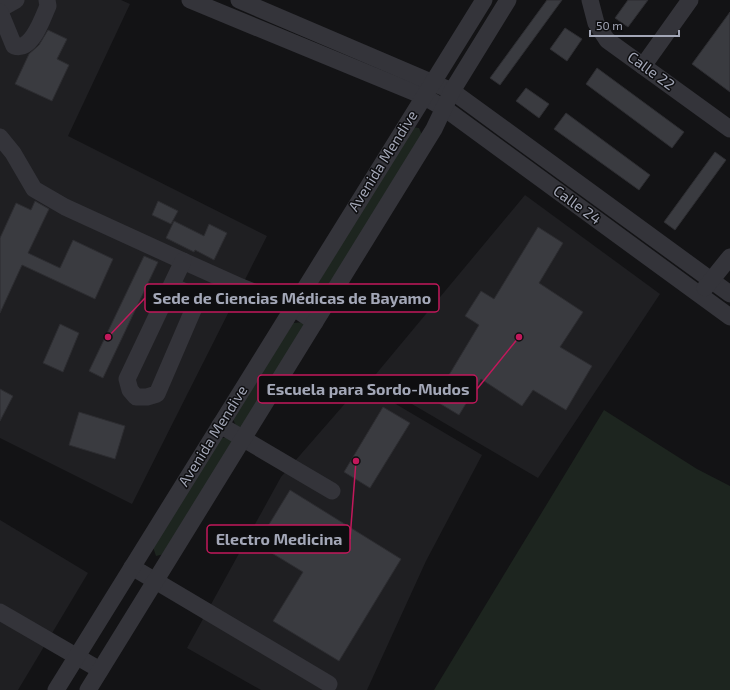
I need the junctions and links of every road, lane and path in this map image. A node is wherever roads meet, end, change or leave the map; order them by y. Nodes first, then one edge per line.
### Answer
1 (16, 0) edge
2 (47, 0) edge
3 (190, 0) edge
4 (238, 0) edge
5 (484, 0) edge
6 (508, 0) edge
7 (590, 0) edge
8 (690, 0) edge
9 (0, 9) edge
10 (0, 12) edge
11 (643, 66) junction
12 (432, 81) junction
13 (452, 91) junction
14 (423, 96) junction
15 (444, 108) junction
16 (730, 129) edge
17 (0, 137) edge
18 (730, 257) edge
19 (183, 261) junction
20 (712, 280) junction
21 (172, 286) junction
22 (730, 294) edge
23 (699, 295) junction
24 (292, 307) junction
25 (730, 317) edge
26 (315, 322) junction
27 (220, 425) junction
28 (243, 439) junction
29 (332, 491) dead end
30 (132, 567) junction
31 (155, 581) junction
32 (0, 612) edge
33 (77, 656) junction
34 (100, 670) junction
35 (329, 684) dead end
36 (56, 690) edge
37 (88, 690) edge

1 - 9 street
2 - 10 street
3 - 14 street, Calle 24
4 - 12 street, Calle 24
5 - 12 street, Avenida Mendive
6 - 13 street, Avenida Mendive
7 - 11 street, Calle 22
8 - 11 street
11 - 16 street, Calle 22
12 - 13 street, Calle 24
12 - 14 street, Avenida Mendive
13 - 15 street, Avenida Mendive
13 - 20 street, Calle 24
14 - 15 street, Calle 24
14 - 24 street, Avenida Mendive
15 - 23 street, Calle 24
15 - 26 street, Avenida Mendive
17 - 19 street
18 - 20 street
19 - 21 street
19 - 24 street
20 - 22 street, Calle 24
20 - 23 street
21 - 21 street
23 - 25 street, Calle 24
24 - 26 street
24 - 27 street, Avenida Mendive
26 - 28 street, Avenida Mendive
27 - 28 street
27 - 30 street, Avenida Mendive
28 - 29 street
28 - 31 street, Avenida Mendive
30 - 31 street
30 - 33 street, Avenida Mendive
31 - 34 street, Avenida Mendive
31 - 35 street
32 - 33 street
33 - 34 street
33 - 36 street, Avenida Mendive
34 - 37 street, Avenida Mendive

